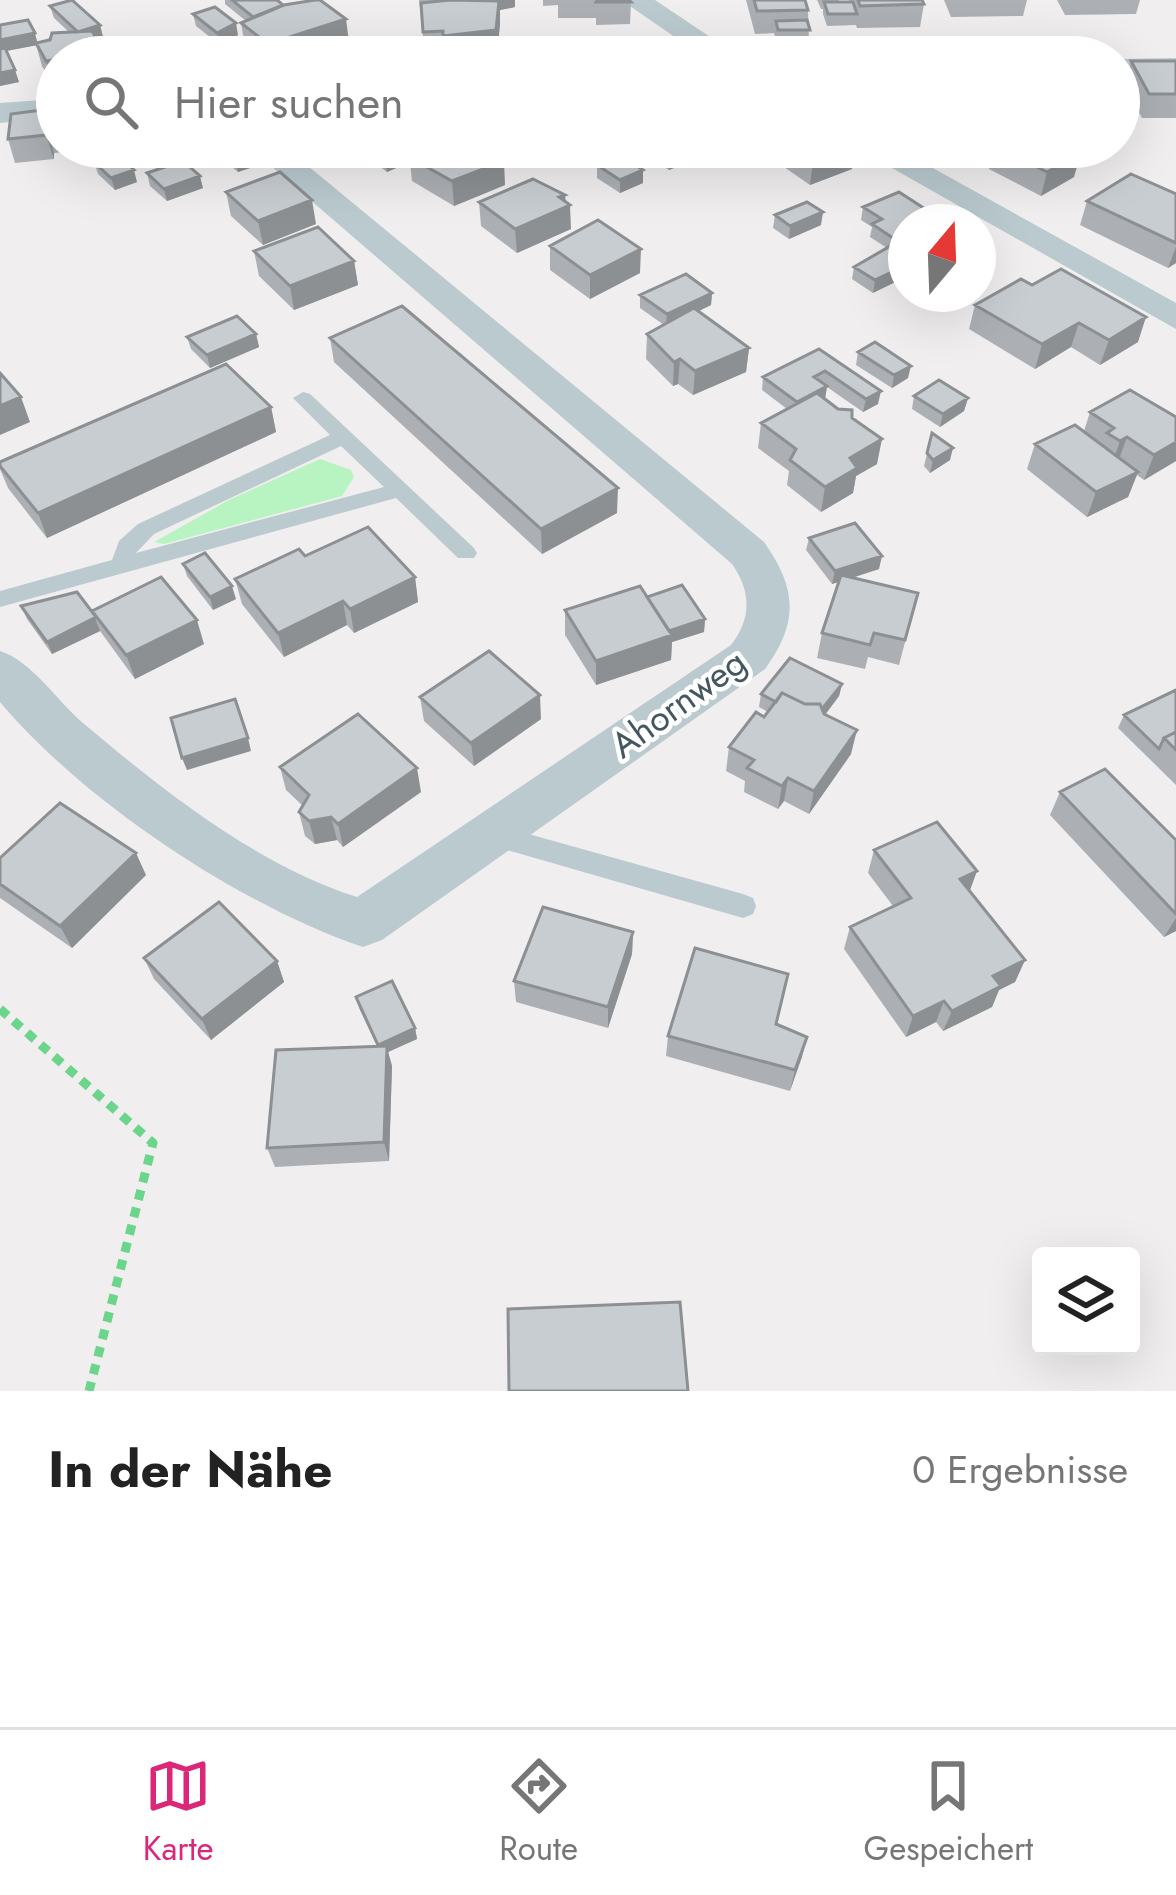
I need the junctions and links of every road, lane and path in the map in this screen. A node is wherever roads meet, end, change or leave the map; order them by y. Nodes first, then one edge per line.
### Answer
1 (635, 0) edge
2 (692, 36) edge
3 (1176, 67) edge
4 (1140, 68) edge
5 (36, 110) edge
6 (0, 113) edge
7 (290, 168) edge
8 (908, 168) edge
9 (1176, 318) edge
10 (303, 398) dead end
11 (342, 437) junction
12 (400, 490) junction
13 (466, 553) dead end
14 (122, 565) junction
15 (0, 598) edge
16 (0, 669) edge
17 (493, 835) junction
18 (743, 906) dead end
19 (0, 1009) edge
20 (88, 1391) edge

1 - 2 street
3 - 4 street
5 - 6 street
7 - 17 street, Ahornweg
8 - 9 street
10 - 11 lane
11 - 12 lane
11 - 14 lane
12 - 13 lane
12 - 14 lane
14 - 15 lane
16 - 17 street, Ahornweg
17 - 18 lane
19 - 20 path

